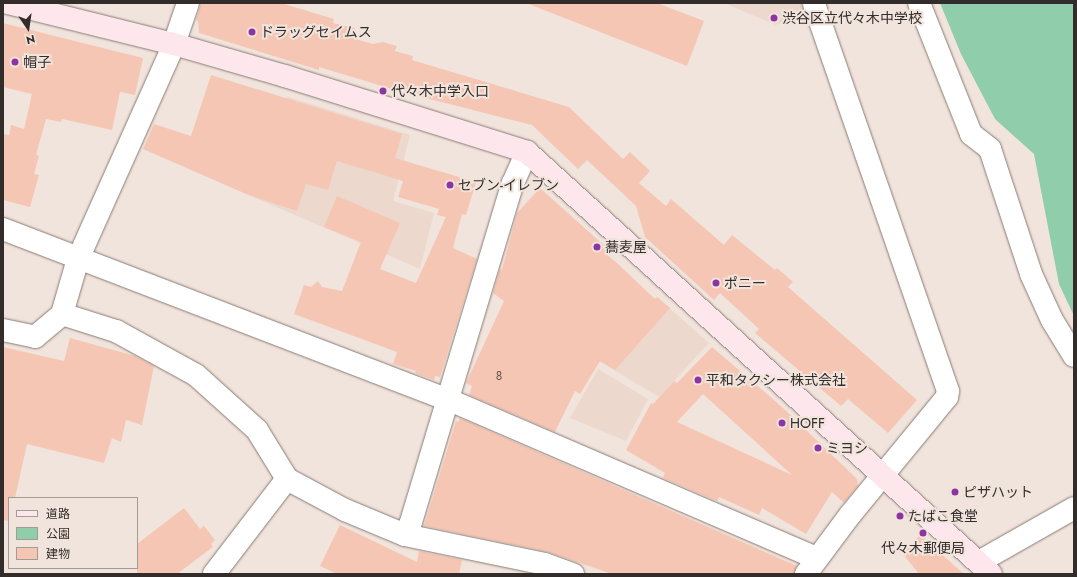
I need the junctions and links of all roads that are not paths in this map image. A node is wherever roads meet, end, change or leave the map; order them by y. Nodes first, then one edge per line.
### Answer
1 (10, 3) edge
2 (188, 3) edge
3 (814, 3) edge
4 (919, 3) edge
5 (174, 44) junction
6 (526, 152) junction
7 (3, 230) edge
8 (78, 259) junction
9 (62, 314) junction
10 (3, 330) edge
11 (1074, 356) edge
12 (447, 399) junction
13 (883, 474) junction
14 (287, 479) junction
15 (1074, 508) edge
16 (405, 534) junction
17 (811, 566) edge
18 (985, 568) edge
19 (214, 574) edge
20 (573, 574) edge

1 - 5 street
2 - 5 street
3 - 13 street
4 - 11 street
5 - 6 street
5 - 8 street
6 - 12 street
6 - 13 street
7 - 8 street
8 - 9 street
8 - 12 street
9 - 10 street
9 - 14 street
12 - 16 street
12 - 17 street
13 - 17 street
13 - 18 street
14 - 16 street
14 - 19 street
15 - 18 street
16 - 20 street

